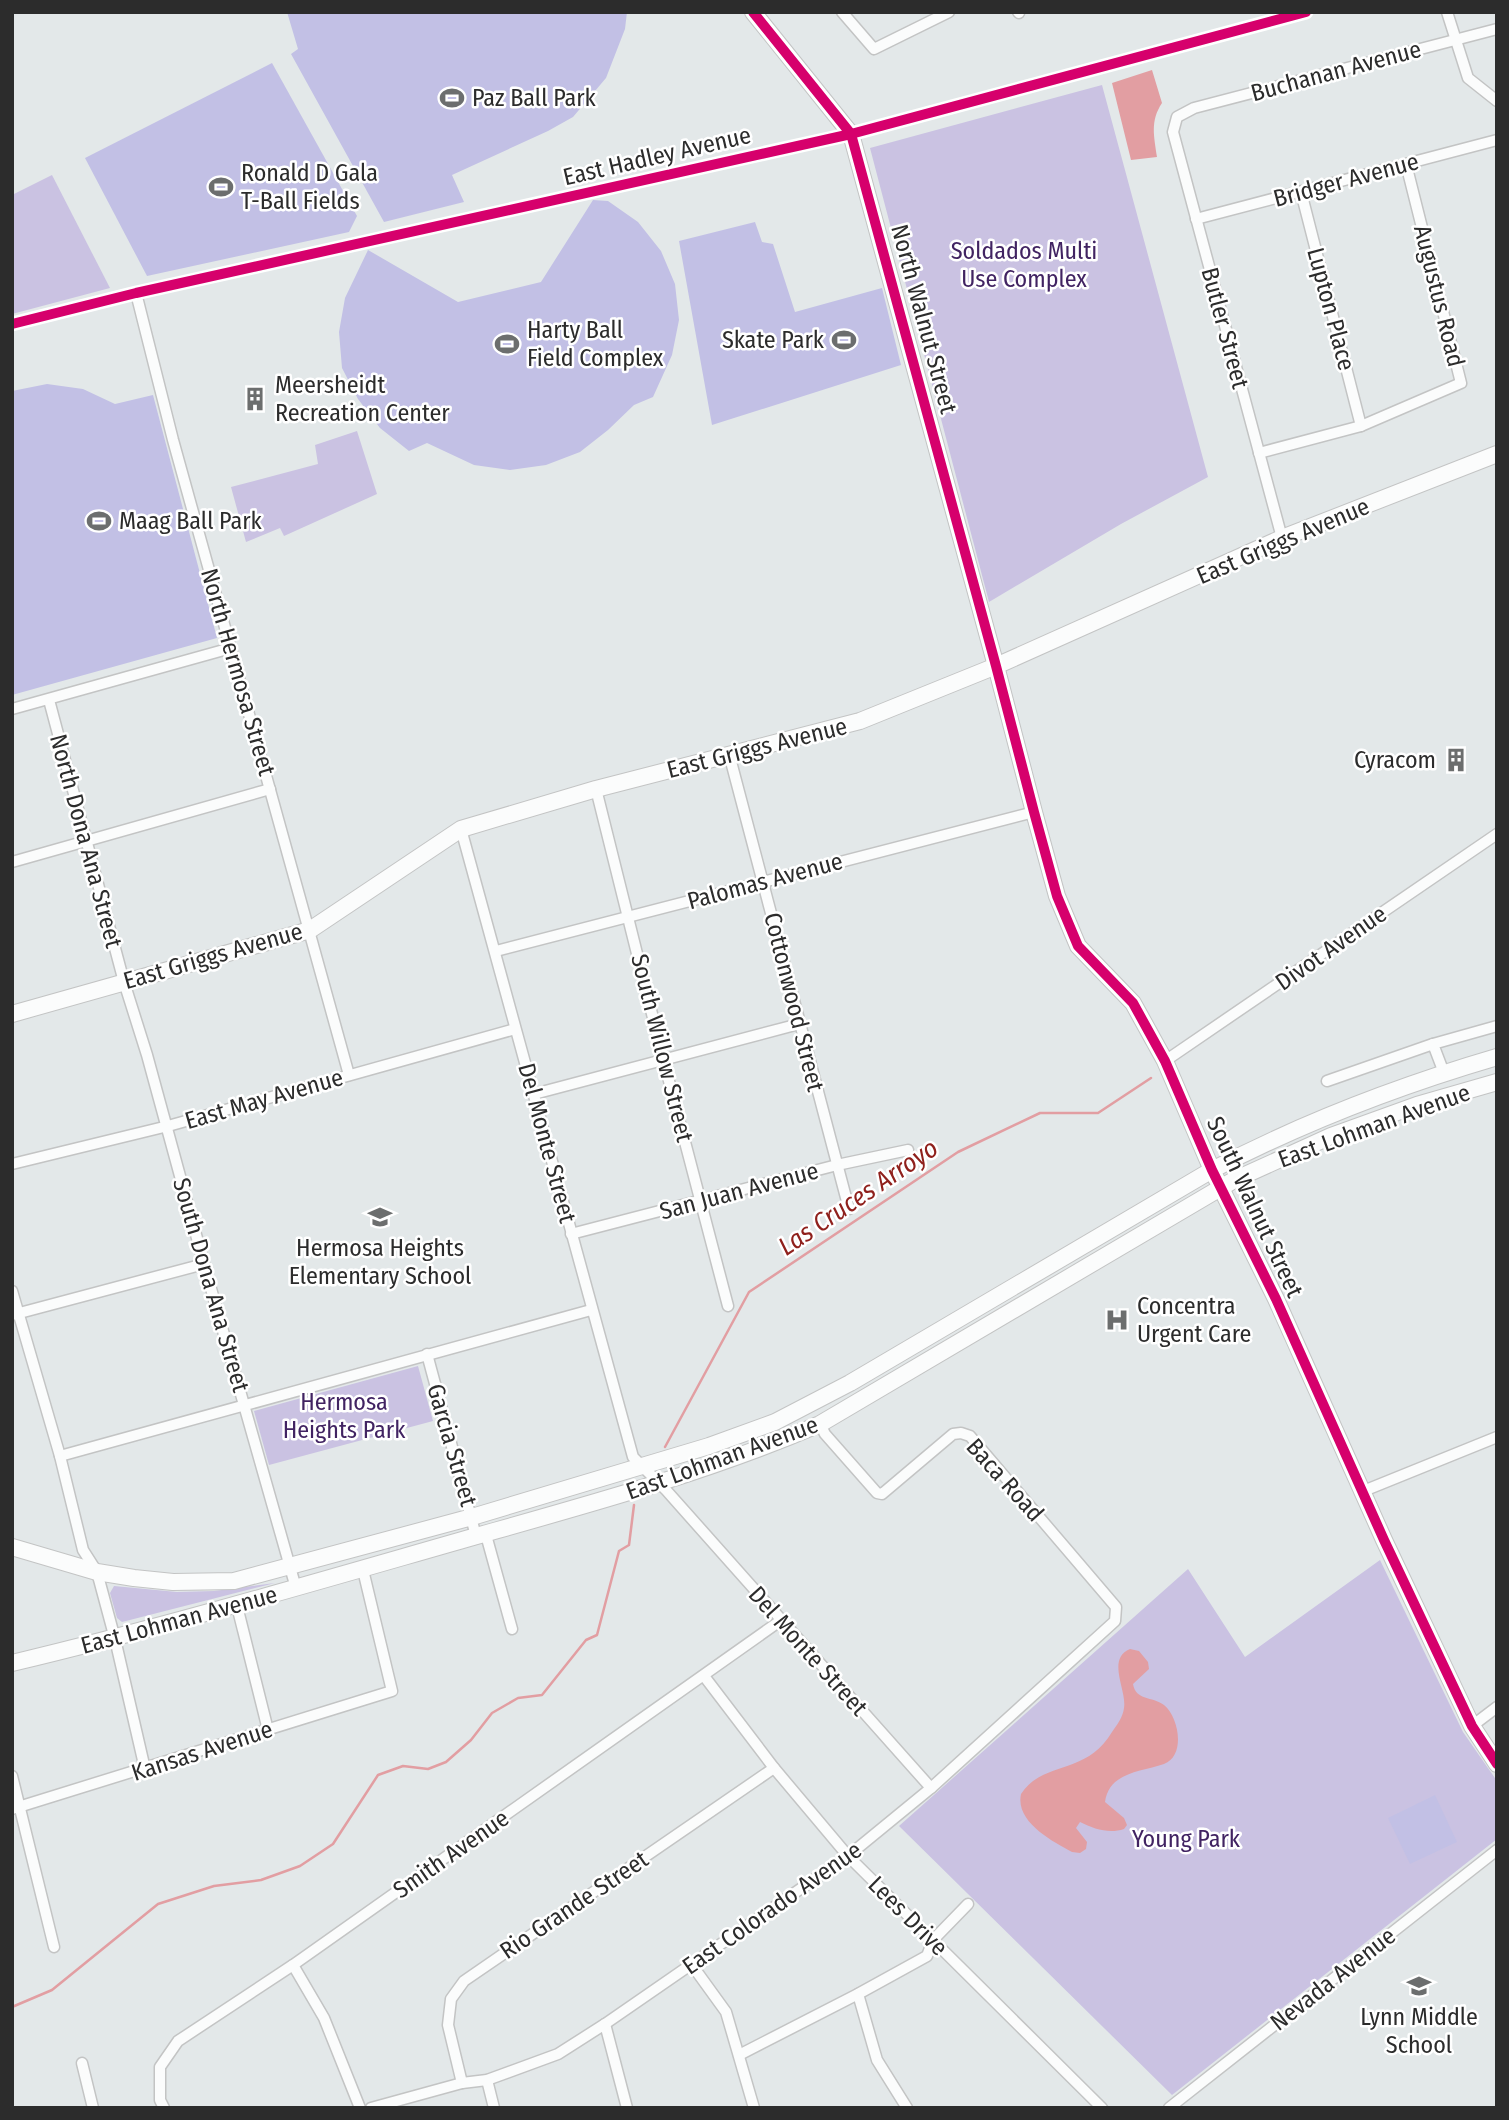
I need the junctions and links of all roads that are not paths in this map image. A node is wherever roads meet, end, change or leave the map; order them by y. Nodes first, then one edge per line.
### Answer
1 (754, 12) edge
2 (842, 12) edge
3 (948, 12) edge
4 (1306, 12) edge
5 (1447, 12) edge
6 (1497, 29) edge
7 (1455, 40) junction
8 (1497, 100) edge
9 (1177, 117) joint
10 (851, 134) junction
11 (1497, 140) edge
12 (1406, 164) junction
13 (1301, 192) junction
14 (1196, 219) junction
15 (136, 293) junction
16 (12, 324) edge
17 (1362, 426) junction
18 (1259, 453) junction
19 (1497, 454) edge
20 (1282, 538) junction
21 (231, 648) junction
22 (996, 666) junction
23 (49, 700) junction
24 (12, 709) edge
25 (729, 754) junction
26 (270, 789) junction
27 (596, 789) junction
28 (1034, 812) junction
29 (461, 829) junction
30 (1497, 834) edge
31 (86, 842) junction
32 (12, 862) edge
33 (763, 881) junction
34 (629, 917) junction
35 (310, 930) junction
36 (496, 951) junction
37 (124, 982) junction
38 (12, 1014) edge
39 (799, 1024) junction
40 (1497, 1026) edge
41 (515, 1028) junction
42 (1433, 1044) junction
43 (1497, 1057) edge
44 (663, 1058) junction
45 (1165, 1061) junction
46 (1444, 1073) junction
47 (349, 1074) junction
48 (1327, 1081) dead end
49 (1497, 1082) edge
50 (534, 1094) junction
51 (1448, 1096) junction
52 (1322, 1118) junction
53 (167, 1126) junction
54 (1331, 1136) junction
55 (908, 1150) dead end
56 (12, 1164) edge
57 (837, 1165) junction
58 (1212, 1170) junction
59 (1221, 1188) junction
60 (702, 1202) junction
61 (849, 1209) dead end
62 (571, 1234) junction
63 (204, 1264) junction
64 (12, 1291) edge
65 (728, 1306) dead end
66 (591, 1310) junction
67 (15, 1315) edge
68 (427, 1354) junction
69 (245, 1405) junction
70 (820, 1424) junction
71 (1497, 1437) edge
72 (60, 1456) junction
73 (637, 1462) junction
74 (656, 1483) junction
75 (1361, 1492) junction
76 (472, 1517) junction
77 (481, 1536) junction
78 (12, 1547) edge
79 (289, 1568) junction
80 (363, 1570) junction
81 (97, 1572) junction
82 (296, 1588) junction
83 (237, 1606) junction
84 (1117, 1614) joint
85 (780, 1621) junction
86 (512, 1629) dead end
87 (115, 1639) junction
88 (12, 1663) edge
89 (704, 1676) junction
90 (1497, 1707) edge
91 (1472, 1726) junction
92 (268, 1730) junction
93 (1497, 1764) edge
94 (774, 1768) junction
95 (145, 1769) junction
96 (12, 1776) edge
97 (930, 1788) junction
98 (16, 1808) edge
99 (1497, 1850) edge
100 (848, 1856) junction
101 (968, 1903) dead end
102 (933, 1940) junction
103 (54, 1947) dead end
104 (293, 1965) junction
105 (692, 1965) junction
106 (858, 1994) junction
107 (605, 2024) junction
108 (739, 2055) junction
109 (82, 2063) dead end
110 (487, 2080) junction
111 (462, 2083) junction
112 (93, 2108) edge
113 (164, 2108) edge
114 (360, 2108) edge
115 (371, 2108) edge
116 (494, 2108) edge
117 (627, 2108) edge
118 (754, 2108) edge
119 (906, 2108) edge
120 (1102, 2108) edge
121 (1170, 2108) edge

1 - 10 street, North Walnut Street
2 - 3 street
4 - 10 street, East Hadley Avenue
5 - 7 street
6 - 7 street, Buchanan Avenue
7 - 8 street
7 - 9 street, Buchanan Avenue
9 - 14 street, Butler Street
10 - 15 street, East Hadley Avenue
10 - 22 street, North Walnut Street
11 - 12 street, Bridger Avenue
12 - 13 street, Bridger Avenue
12 - 17 street, Augustus Road
13 - 14 street, Bridger Avenue
13 - 17 street, Lupton Place
14 - 18 street, Butler Street
15 - 16 street, East Hadley Avenue
15 - 21 street, North Hermosa Street
17 - 18 street, Augustus Road
18 - 20 street, Butler Street
19 - 20 street, East Griggs Avenue
20 - 22 street, East Griggs Avenue
21 - 23 street
21 - 26 street, North Hermosa Street
22 - 25 street, East Griggs Avenue
22 - 28 street, South Walnut Street
23 - 24 street
23 - 31 street, North Dona Ana Street
25 - 27 street, East Griggs Avenue
25 - 33 street, Cottonwood Street
26 - 31 street
26 - 35 street, North Hermosa Street
27 - 29 street, East Griggs Avenue
27 - 34 street, South Willow Street
28 - 33 street, Palomas Avenue
28 - 45 street, South Walnut Street
29 - 35 street, East Griggs Avenue
29 - 36 street, Del Monte Street
30 - 45 street, Divot Avenue
31 - 32 street
31 - 37 street, North Dona Ana Street
33 - 34 street, Palomas Avenue
33 - 39 street, Cottonwood Street
34 - 36 street, Palomas Avenue
34 - 44 street, South Willow Street
35 - 37 street, East Griggs Avenue
35 - 47 street, North Hermosa Street
36 - 41 street, Del Monte Street
37 - 38 street, East Griggs Avenue
37 - 53 street, South Dona Ana Street
39 - 44 street
39 - 57 street, Cottonwood Street
40 - 42 street
41 - 47 street, East May Avenue
41 - 50 street, Del Monte Street
42 - 46 street
42 - 48 street
43 - 46 street, East Lohman Avenue
44 - 50 street
44 - 60 street, South Willow Street
45 - 58 street, South Walnut Street
46 - 51 street
46 - 52 street, East Lohman Avenue
47 - 53 street, East May Avenue
49 - 51 street, East Lohman Avenue
50 - 62 street, Del Monte Street
51 - 54 street, East Lohman Avenue
52 - 54 street
52 - 58 street, East Lohman Avenue
53 - 56 street, East May Avenue
53 - 63 street, South Dona Ana Street
54 - 59 street, East Lohman Avenue
55 - 57 street, San Juan Avenue
57 - 60 street, San Juan Avenue
57 - 61 street, Cottonwood Street
58 - 59 street, South Walnut Street
58 - 73 street, East Lohman Avenue
59 - 70 street, East Lohman Avenue
59 - 75 street, South Walnut Street
60 - 62 street, San Juan Avenue
60 - 65 street, South Willow Street
62 - 66 street, Del Monte Street
63 - 67 street
63 - 69 street, South Dona Ana Street
64 - 67 street
66 - 68 street
66 - 73 street, Del Monte Street
67 - 72 street
68 - 69 street
68 - 76 street, Garcia Street
69 - 72 street
69 - 79 street, South Dona Ana Street
70 - 74 street, East Lohman Avenue
70 - 84 street, Baca Road
71 - 75 street
72 - 81 street
73 - 74 street, Del Monte Street
73 - 76 street, East Lohman Avenue
74 - 77 street, East Lohman Avenue
74 - 85 street, Del Monte Street
75 - 91 street, South Walnut Street
76 - 77 street, Garcia Street
76 - 79 street, East Lohman Avenue
77 - 80 street, East Lohman Avenue
77 - 86 street, Garcia Street
78 - 81 street, East Lohman Avenue
79 - 81 street, East Lohman Avenue
79 - 82 street, South Dona Ana Street
80 - 82 street, East Lohman Avenue
80 - 92 street, Kansas Avenue
81 - 87 street
82 - 83 street, East Lohman Avenue
83 - 87 street, East Lohman Avenue
83 - 92 street
84 - 97 street, East Colorado Avenue
85 - 89 street, Smith Avenue
85 - 97 street, Del Monte Street
87 - 88 street, East Lohman Avenue
87 - 95 street
89 - 94 street, Lees Drive
89 - 104 street, Smith Avenue
90 - 91 street
91 - 93 street, South Walnut Street
92 - 95 street, Kansas Avenue
94 - 100 street, Lees Drive
94 - 111 street, Rio Grande Street
95 - 98 street, Kansas Avenue
96 - 98 street
97 - 100 street, East Colorado Avenue
98 - 103 street
99 - 121 street, Nevada Avenue
100 - 102 street, Lees Drive
100 - 105 street, East Colorado Avenue
101 - 102 street
102 - 106 street
102 - 120 street, Lees Drive
104 - 113 street, Smith Avenue
104 - 114 street
105 - 107 street, East Colorado Avenue
105 - 108 street
106 - 108 street
106 - 119 street
107 - 110 street, East Colorado Avenue
107 - 117 street
108 - 118 street
109 - 112 street
110 - 111 street, East Colorado Avenue
110 - 116 street
111 - 115 street, East Colorado Avenue

